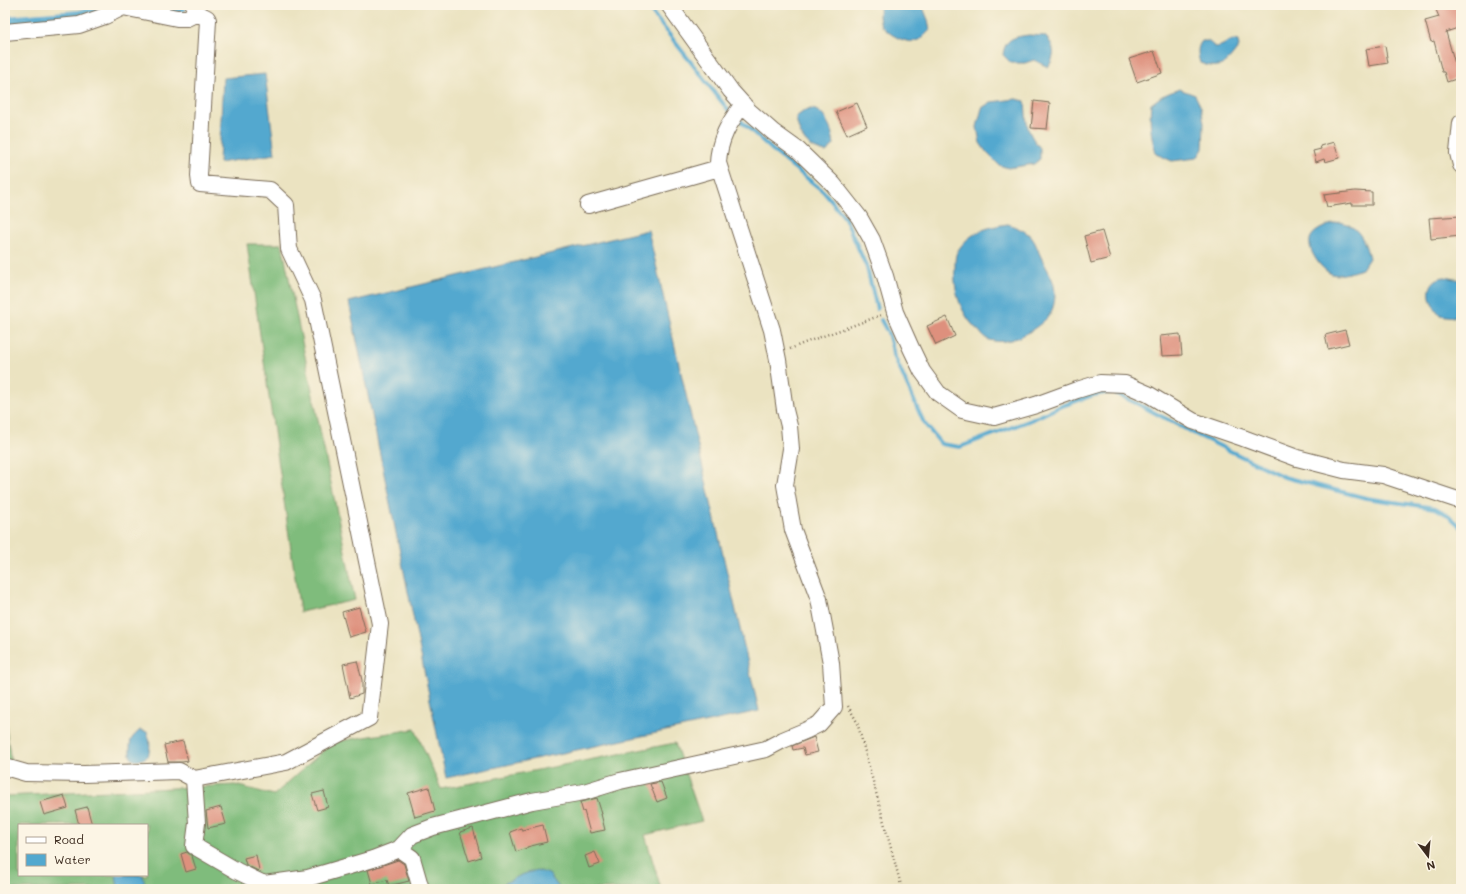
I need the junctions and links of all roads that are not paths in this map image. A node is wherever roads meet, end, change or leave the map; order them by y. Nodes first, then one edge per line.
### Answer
1 (669, 5) edge
2 (194, 10) edge
3 (5, 32) edge
4 (743, 104) junction
5 (1461, 123) edge
6 (1460, 140) edge
7 (1461, 165) edge
8 (719, 168) junction
9 (588, 206) dead end
10 (1461, 501) edge
11 (5, 767) edge
12 (194, 778) junction
13 (399, 849) junction
14 (421, 889) edge

1 - 4 street
2 - 3 street
2 - 12 street
4 - 8 street
4 - 10 street
5 - 6 street
6 - 7 street
8 - 9 street
8 - 13 street
11 - 12 street
12 - 13 street
13 - 14 street

